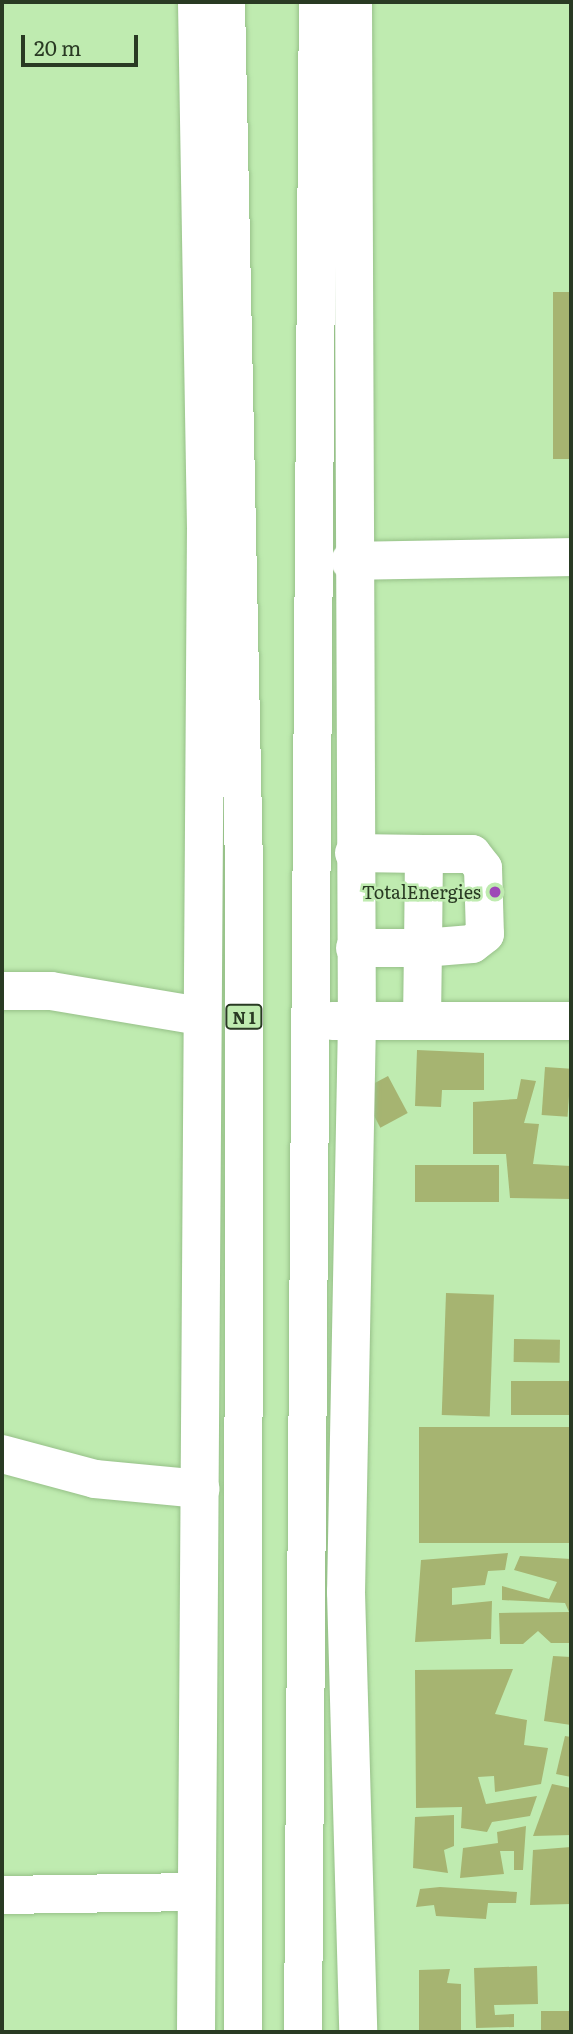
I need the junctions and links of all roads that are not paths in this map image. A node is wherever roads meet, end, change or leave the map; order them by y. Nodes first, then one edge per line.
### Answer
1 (197, 2) edge
2 (226, 2) edge
3 (318, 2) edge
4 (353, 2) edge
5 (571, 557) edge
6 (350, 561) junction
7 (354, 853) junction
8 (424, 853) junction
9 (355, 948) junction
10 (422, 948) junction
11 (2, 991) edge
12 (200, 1016) junction
13 (422, 1020) junction
14 (310, 1021) junction
15 (357, 1021) junction
16 (571, 1021) edge
17 (2, 1454) edge
18 (201, 1489) junction
19 (243, 1491) junction
20 (304, 1492) junction
21 (196, 1892) junction
22 (2, 1895) edge
23 (196, 2032) edge
24 (243, 2032) edge
25 (303, 2032) edge
26 (358, 2032) edge

1 - 12 main road
2 - 19 main road, N 1
3 - 14 main road
4 - 6 main road
5 - 6 main road
6 - 7 main road
7 - 8 main road
7 - 9 main road
8 - 10 main road
8 - 10 main road
9 - 10 main road
9 - 15 main road
10 - 13 main road
11 - 12 main road
12 - 18 main road
13 - 15 main road
13 - 16 main road
14 - 15 main road
14 - 20 main road
15 - 26 main road
17 - 18 main road
18 - 21 main road
19 - 20 main road
19 - 24 main road, N 1
20 - 25 main road
21 - 22 main road
21 - 23 main road

